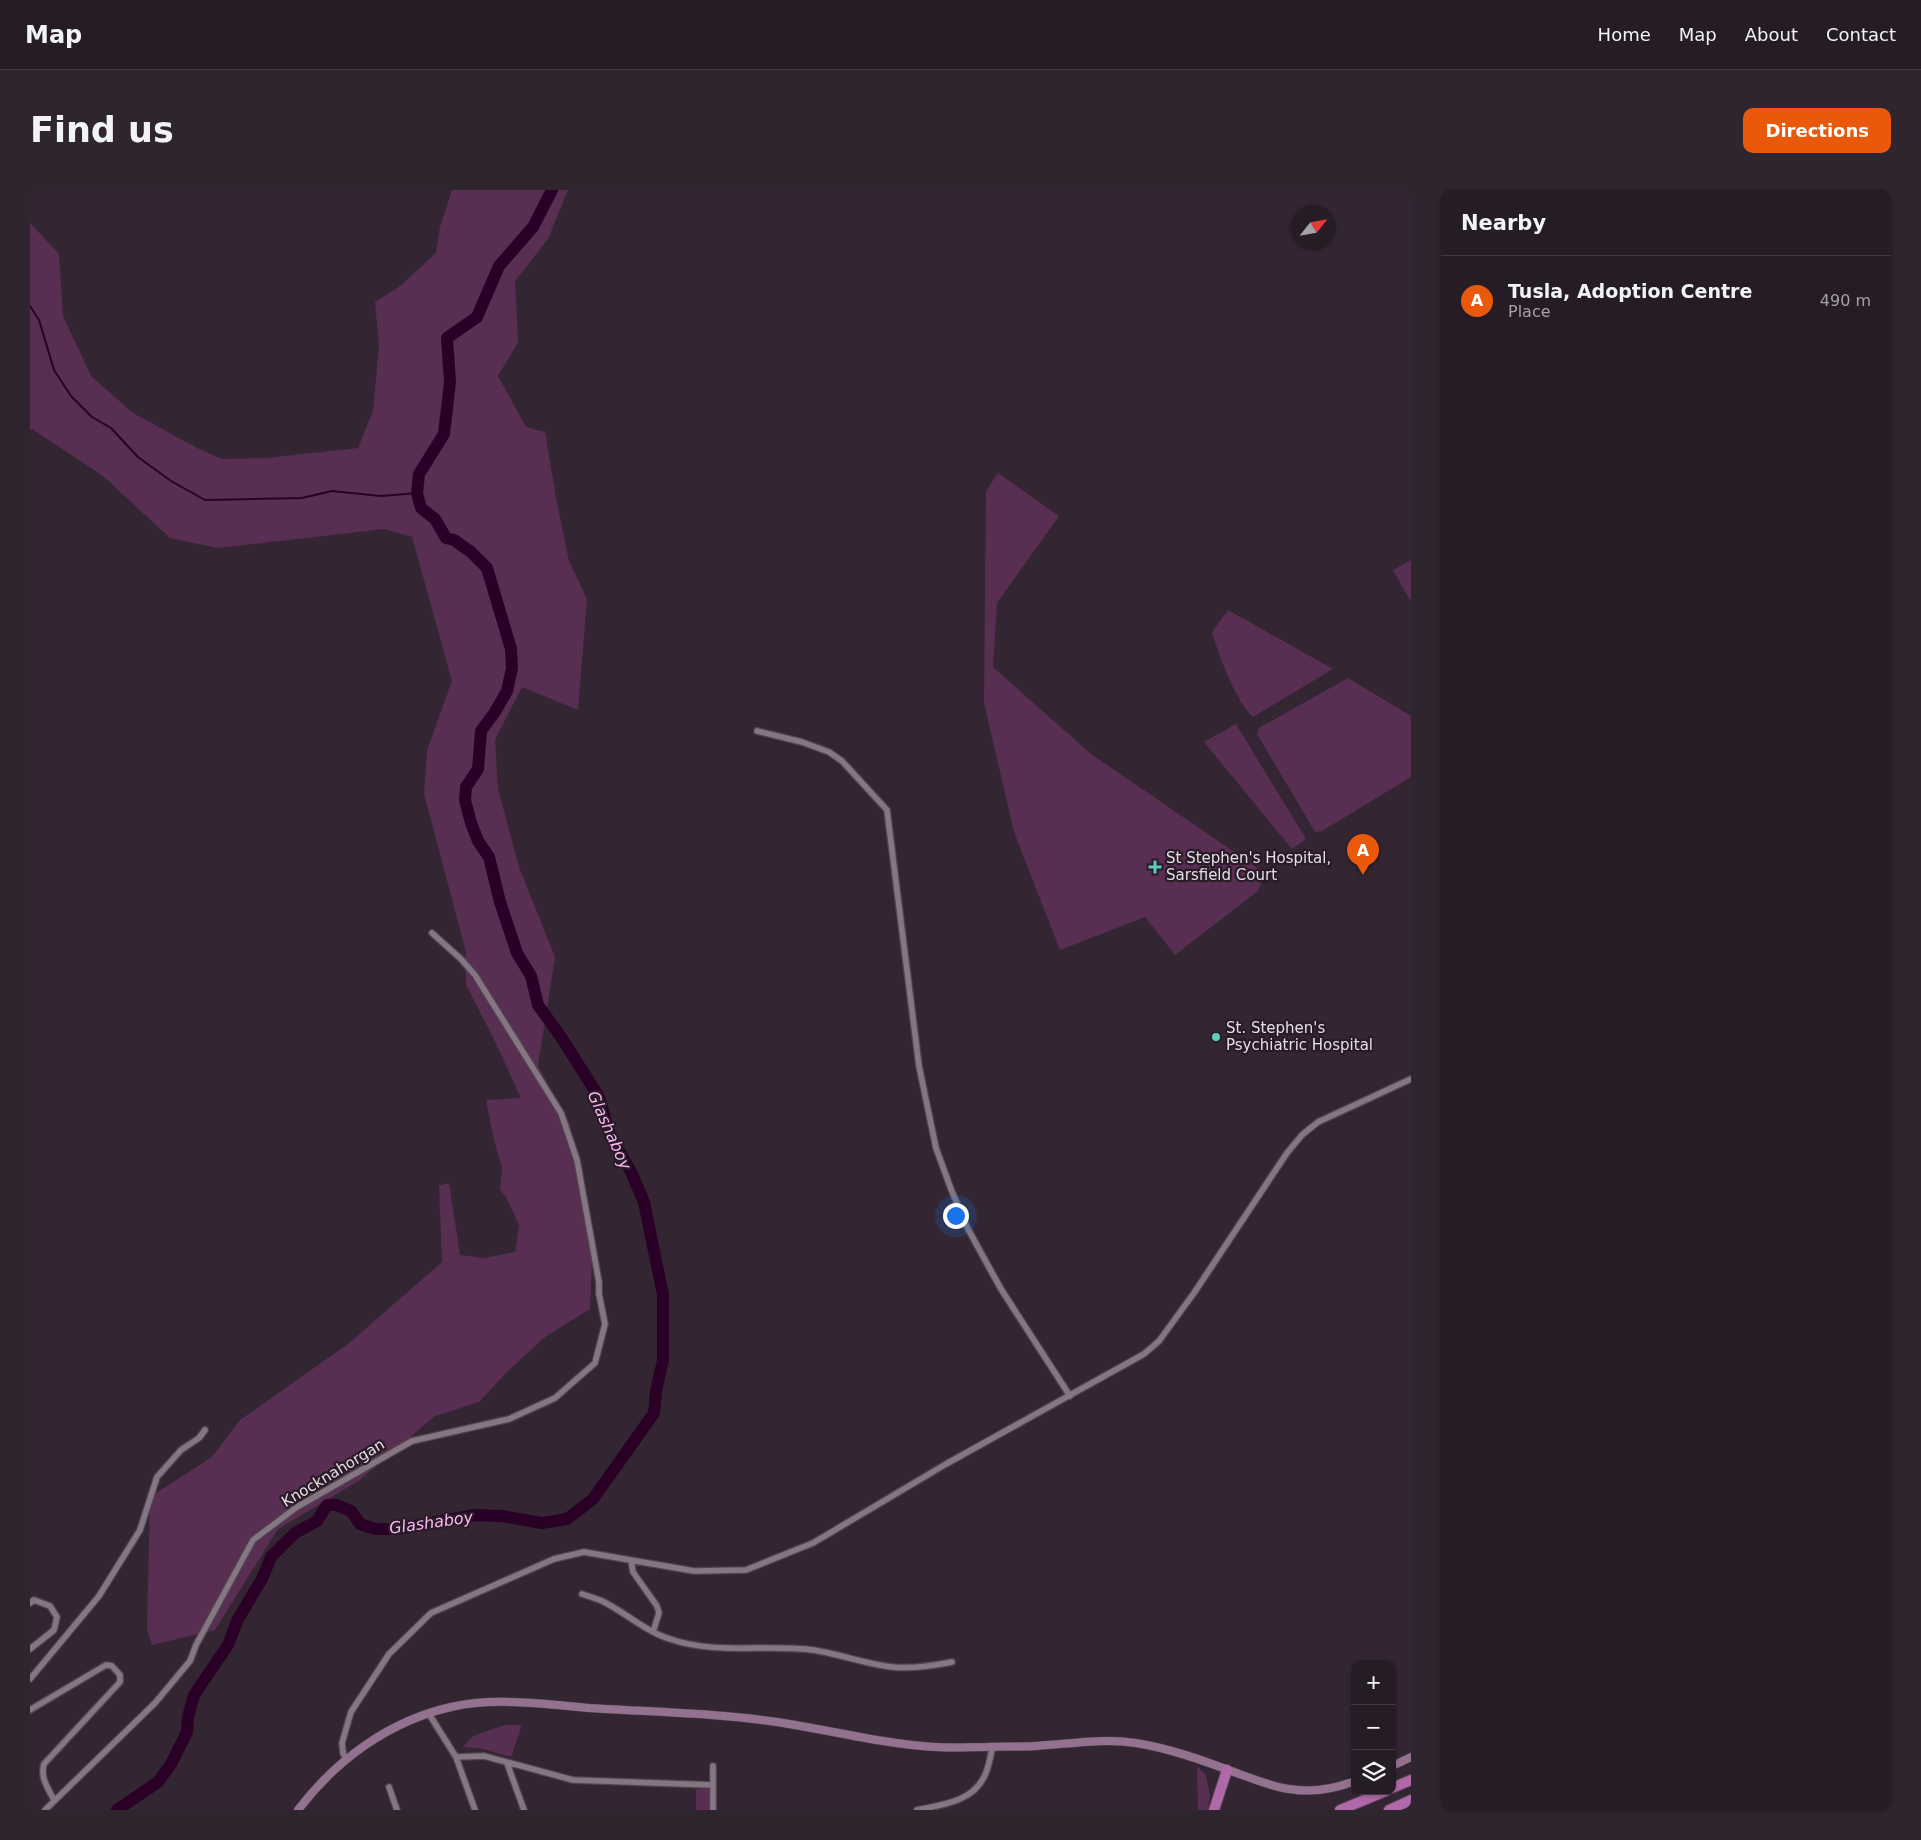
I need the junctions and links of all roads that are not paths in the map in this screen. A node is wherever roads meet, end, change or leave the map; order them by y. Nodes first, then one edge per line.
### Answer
1 (757, 731) dead end
2 (432, 933) dead end
3 (1411, 1078) edge
4 (1070, 1396) junction
5 (205, 1430) dead end
6 (631, 1560) junction
7 (582, 1594) dead end
8 (30, 1603) edge
9 (653, 1632) junction
10 (30, 1649) edge
11 (952, 1662) dead end
12 (30, 1679) edge
13 (30, 1710) edge
14 (428, 1714) junction
15 (993, 1746) junction
16 (456, 1757) junction
17 (1411, 1757) edge
18 (346, 1759) junction
19 (506, 1763) junction
20 (1396, 1764) edge
21 (713, 1766) dead end
22 (1228, 1770) junction
23 (1411, 1780) edge
24 (1351, 1782) edge
25 (713, 1785) junction
26 (1396, 1786) edge
27 (389, 1787) dead end
28 (1376, 1795) edge
29 (54, 1800) junction
30 (1411, 1800) edge
31 (1394, 1808) edge
32 (45, 1810) edge
33 (298, 1810) edge
34 (397, 1810) edge
35 (475, 1810) edge
36 (524, 1810) edge
37 (713, 1810) edge
38 (916, 1810) edge
39 (1214, 1810) edge
40 (1340, 1810) edge

1 - 4 street
2 - 29 street, Knocknahorgan
3 - 4 street
4 - 6 street
5 - 12 street
6 - 9 street
6 - 18 street
7 - 9 street
8 - 10 street
9 - 11 street
13 - 29 street
14 - 15 main road
14 - 16 street
14 - 18 main road
15 - 22 main road
15 - 38 street
16 - 19 street
16 - 35 street
17 - 20 main road
18 - 33 main road
19 - 25 street
19 - 36 street
21 - 25 street
22 - 24 main road
22 - 39 highway
23 - 26 highway
25 - 37 street
27 - 34 street
28 - 40 highway
29 - 32 street, Knocknahorgan
30 - 31 highway

